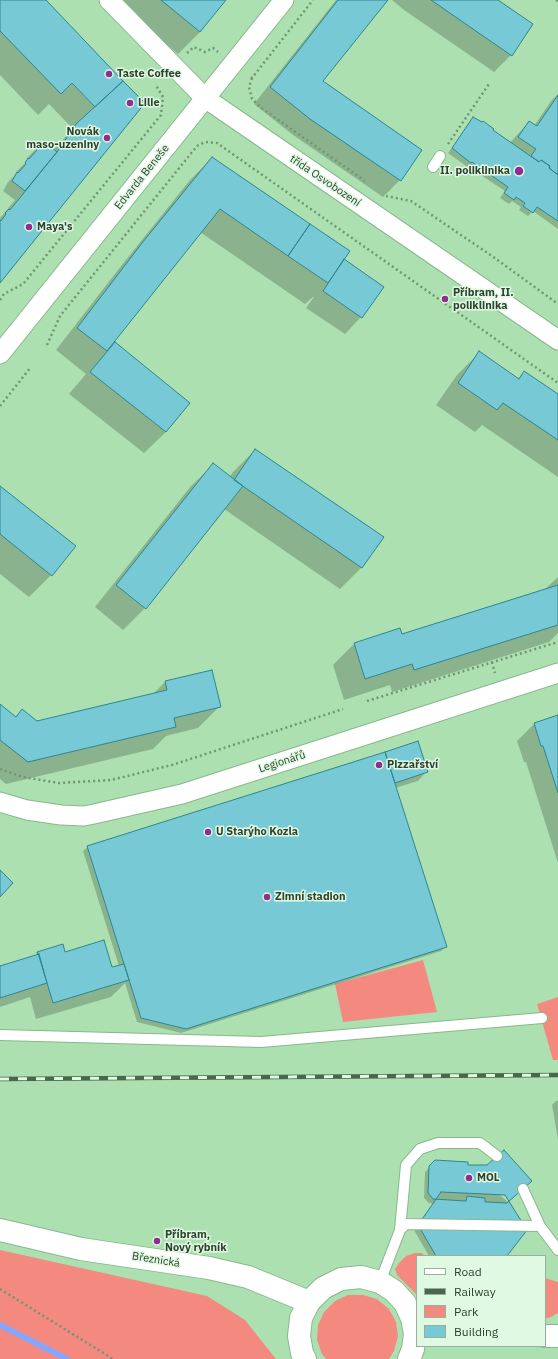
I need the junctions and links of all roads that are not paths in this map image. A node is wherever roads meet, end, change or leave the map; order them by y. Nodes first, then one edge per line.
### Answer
1 (109, 0) edge
2 (284, 0) edge
3 (205, 98) junction
4 (440, 156) road end
5 (433, 167) dead end
6 (558, 340) edge
7 (0, 354) edge
8 (558, 673) edge
9 (0, 802) edge
10 (542, 1018) dead end
11 (0, 1035) edge
12 (497, 1156) dead end
13 (523, 1189) dead end
14 (540, 1226) junction
15 (0, 1230) edge
16 (400, 1230) junction
17 (558, 1250) edge
18 (380, 1282) junction
19 (309, 1302) junction
20 (416, 1334) edge
21 (546, 1336) edge
22 (558, 1336) edge
23 (304, 1359) edge
24 (409, 1359) edge

1 - 3 street, třída Osvobození
2 - 3 street, Edvarda Beneše
3 - 6 street, třída Osvobození
3 - 7 street, Edvarda Beneše
4 - 5 lane
8 - 9 street, Legionářů
10 - 11 lane
12 - 16 lane
13 - 14 lane
14 - 16 lane
14 - 17 lane
15 - 19 street, Březnická
16 - 18 lane
18 - 19 street
18 - 20 street
19 - 23 street
20 - 24 street
21 - 22 street

